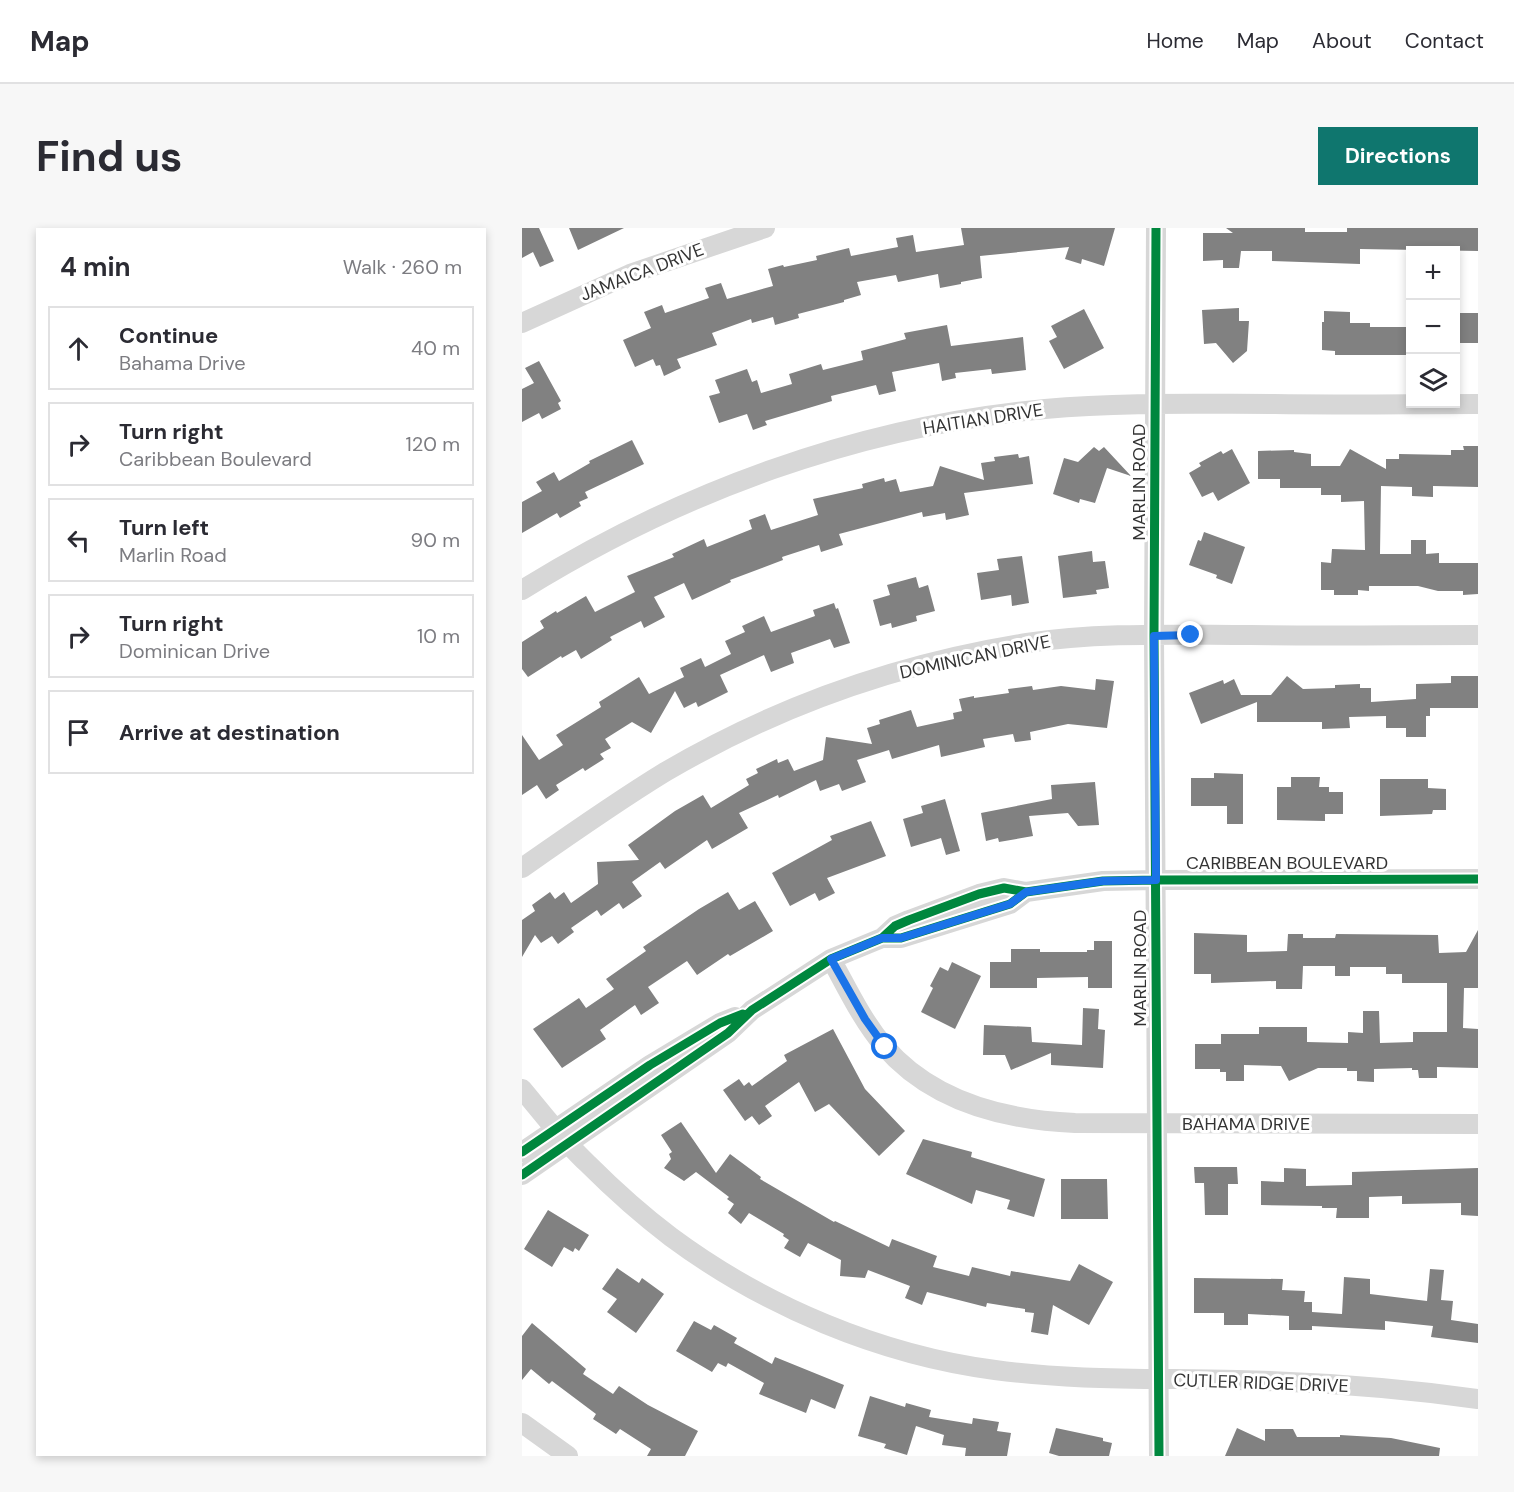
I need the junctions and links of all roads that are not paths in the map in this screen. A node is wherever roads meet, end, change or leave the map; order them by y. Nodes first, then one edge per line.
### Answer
1 (765, 228) edge
2 (1156, 228) edge
3 (522, 323) edge
4 (1478, 404) edge
5 (1156, 405) junction
6 (522, 590) edge
7 (1478, 635) edge
8 (1154, 636) junction
9 (522, 868) edge
10 (1478, 879) edge
11 (1156, 880) junction
12 (831, 959) junction
13 (522, 1089) edge
14 (1156, 1124) junction
15 (1478, 1124) edge
16 (562, 1136) junction
17 (522, 1152) edge
18 (522, 1175) edge
19 (1159, 1380) junction
20 (1478, 1399) edge
21 (522, 1423) edge
22 (568, 1456) edge
23 (1159, 1456) edge

1 - 3 street, JAMAICA DRIVE
2 - 5 street, MARLIN ROAD
4 - 5 street, HAITIAN DRIVE
5 - 6 street, HAITIAN DRIVE
5 - 8 street, MARLIN ROAD
7 - 8 street, DOMINICAN DRIVE
8 - 9 street, DOMINICAN DRIVE
8 - 11 street, MARLIN ROAD
10 - 11 street, CARIBBEAN BOULEVARD
11 - 12 street, CARIBBEAN BOULEVARD
11 - 14 street, MARLIN ROAD
12 - 14 street, BAHAMA DRIVE
12 - 16 street, CARIBBEAN BOULEVARD
13 - 16 street, CUTLER RIDGE DRIVE
14 - 15 street, BAHAMA DRIVE
14 - 19 street, MARLIN ROAD
16 - 17 street, CARIBBEAN BOULEVARD
16 - 18 street, CARIBBEAN BOULEVARD
16 - 19 street, CUTLER RIDGE DRIVE
19 - 20 street, CUTLER RIDGE DRIVE
19 - 23 street, MARLIN ROAD
21 - 22 street

